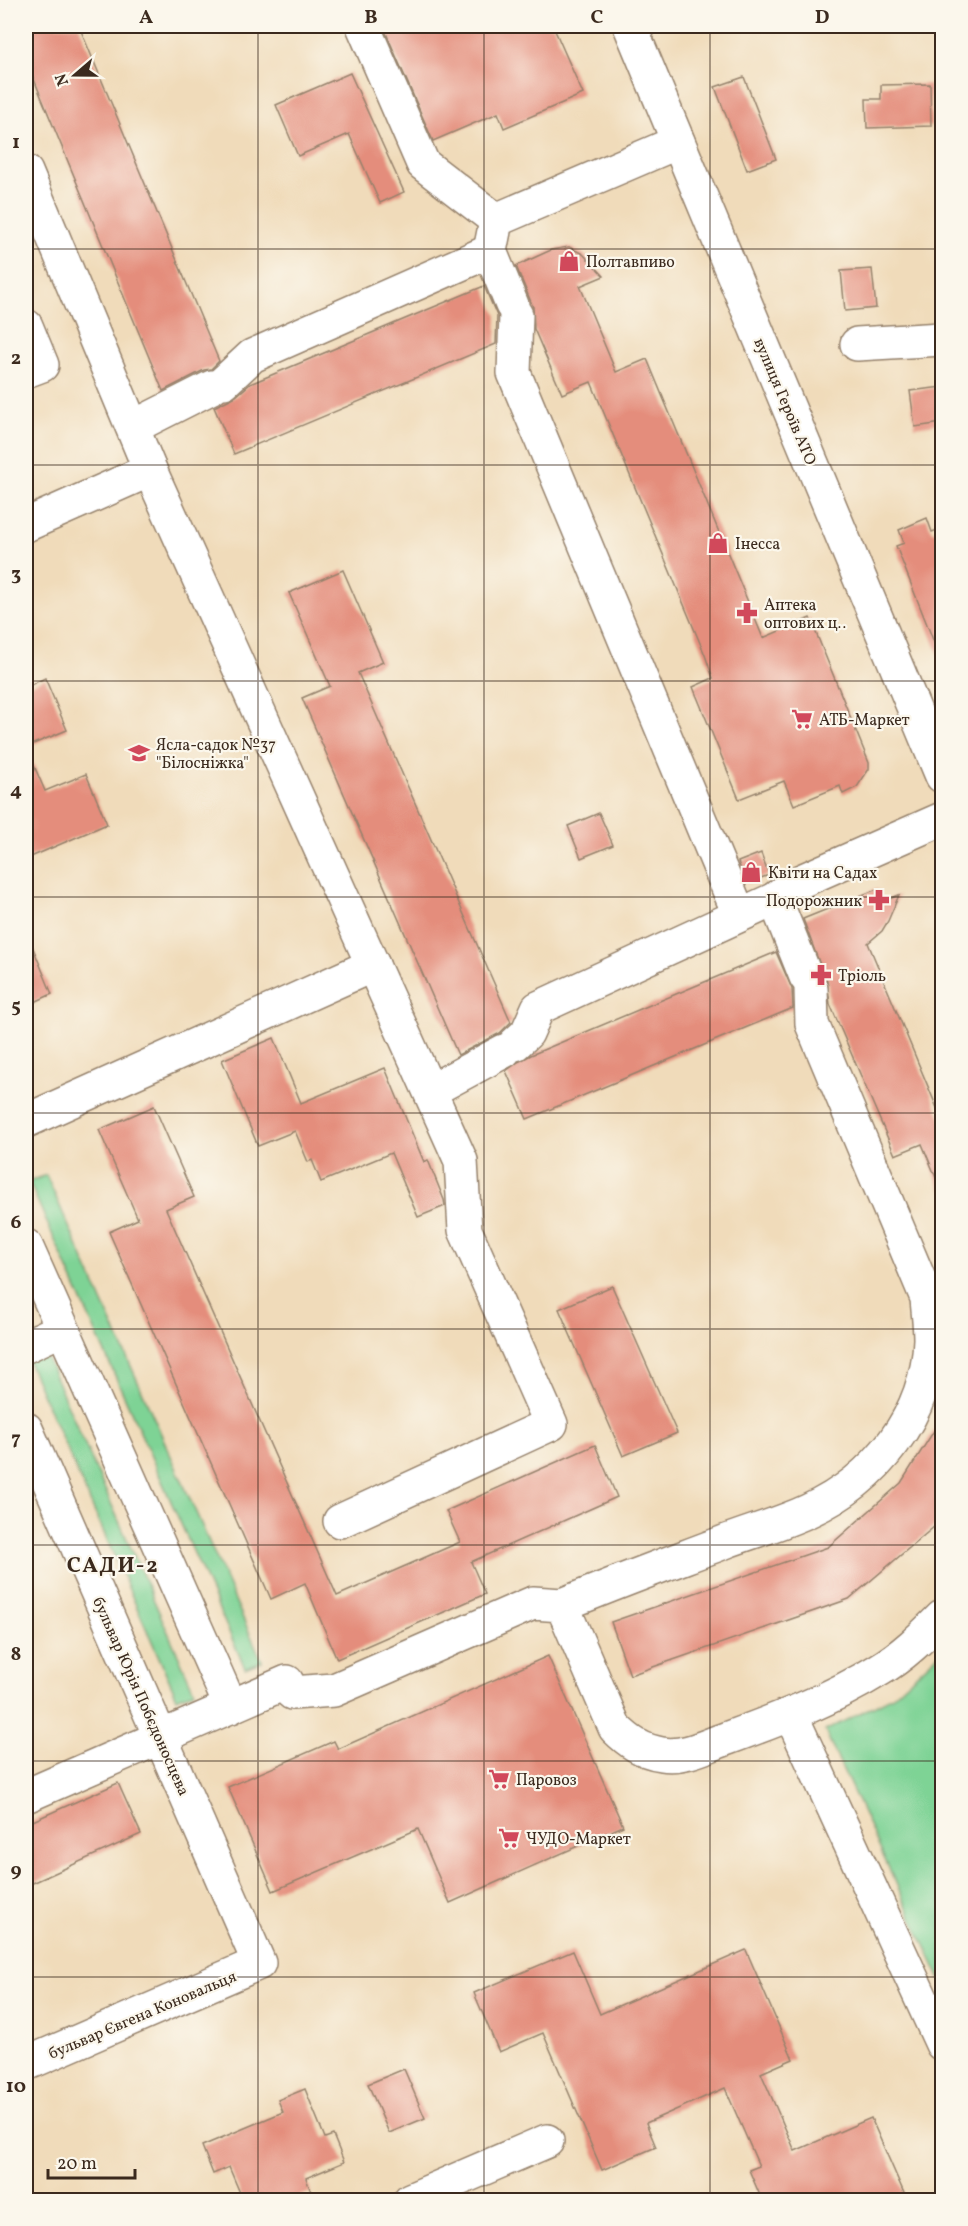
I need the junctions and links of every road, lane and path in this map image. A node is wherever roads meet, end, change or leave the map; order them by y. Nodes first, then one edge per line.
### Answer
1 (363, 26) edge
2 (630, 26) edge
3 (678, 142) junction
4 (26, 172) edge
5 (493, 236) junction
6 (26, 326) edge
7 (942, 339) edge
8 (857, 344) dead end
9 (26, 371) edge
10 (133, 427) junction
11 (150, 470) junction
12 (26, 525) edge
13 (942, 776) edge
14 (942, 819) edge
15 (775, 899) junction
16 (739, 914) junction
17 (373, 965) junction
18 (430, 1091) junction
19 (26, 1121) edge
20 (26, 1246) edge
21 (63, 1329) junction
22 (26, 1346) edge
23 (26, 1429) edge
24 (340, 1521) dead end
25 (562, 1605) junction
26 (942, 1617) edge
27 (231, 1707) junction
28 (791, 1715) junction
29 (160, 1737) junction
30 (26, 1796) edge
31 (259, 1963) joint
32 (942, 2044) edge
33 (26, 2064) edge
34 (547, 2141) dead end
35 (410, 2200) edge

1 - 5 street
2 - 3 street, вулиця Героїв АТО
3 - 5 street
3 - 13 street, вулиця Героїв АТО
4 - 10 street
5 - 10 street
5 - 16 street
6 - 9 street
7 - 8 street
10 - 11 street
11 - 12 street
11 - 17 street
14 - 15 street
15 - 16 street
15 - 25 street
16 - 18 street
17 - 18 street
17 - 19 street
18 - 24 street
20 - 21 street
21 - 22 street
21 - 27 street
23 - 29 street, бульвар Юрія Побєдоносцева
25 - 27 street
25 - 28 street
26 - 28 street
27 - 29 street
28 - 32 street
29 - 30 street
29 - 31 street, бульвар Юрія Побєдоносцева
31 - 33 street, бульвар Євгена Коновальця
34 - 35 street

